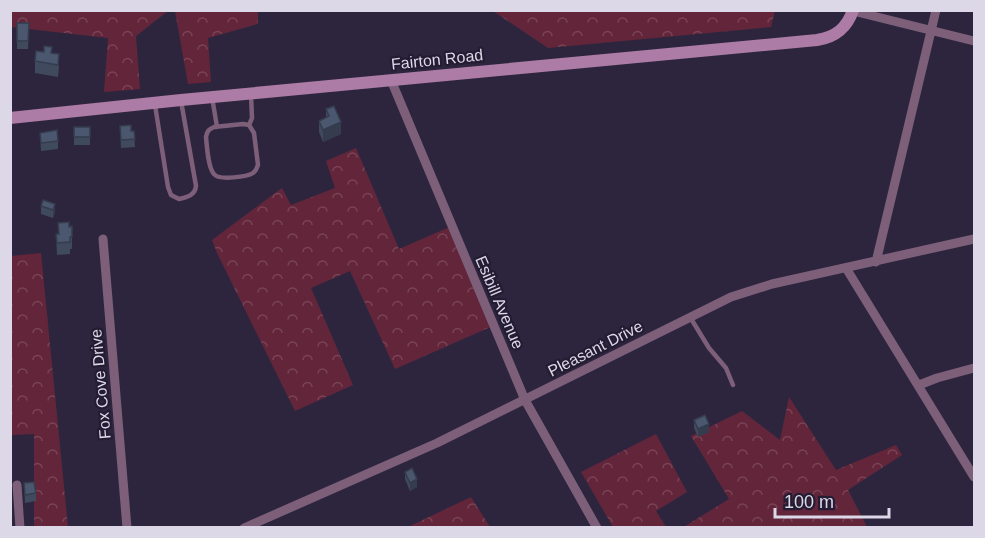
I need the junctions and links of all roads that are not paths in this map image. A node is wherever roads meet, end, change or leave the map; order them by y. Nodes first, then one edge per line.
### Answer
1 (936, 10) edge
2 (853, 11) edge
3 (931, 30) junction
4 (975, 41) edge
5 (391, 80) junction
6 (250, 93) junction
7 (213, 97) junction
8 (181, 100) junction
9 (155, 102) junction
10 (10, 118) edge
11 (249, 125) junction
12 (217, 127) junction
13 (103, 239) dead end
14 (975, 239) edge
15 (876, 262) junction
16 (846, 268) junction
17 (690, 317) junction
18 (975, 368) edge
19 (733, 385) dead end
20 (919, 385) junction
21 (525, 400) junction
22 (975, 477) edge
23 (17, 486) dead end
24 (20, 528) edge
25 (127, 528) edge
26 (244, 528) edge
27 (597, 528) edge

1 - 3 street
2 - 3 street
2 - 5 main road, Fairton Road
3 - 4 street
3 - 15 street
5 - 6 main road, Fairton Road
5 - 21 street, Esibill Avenue
6 - 7 main road, Fairton Road
6 - 11 lane
7 - 8 main road, Fairton Road
7 - 12 lane
8 - 9 main road, Fairton Road
8 - 9 lane
9 - 10 main road, Fairton Road
11 - 12 lane
11 - 12 lane
13 - 25 street, Fox Cove Drive
14 - 15 street, Pleasant Drive
15 - 16 street, Pleasant Drive
16 - 17 street, Pleasant Drive
16 - 20 street
17 - 19 lane
17 - 21 street, Pleasant Drive
18 - 20 street
20 - 22 street
21 - 26 street, Pleasant Drive
21 - 27 street, Esibill Avenue
23 - 24 street

